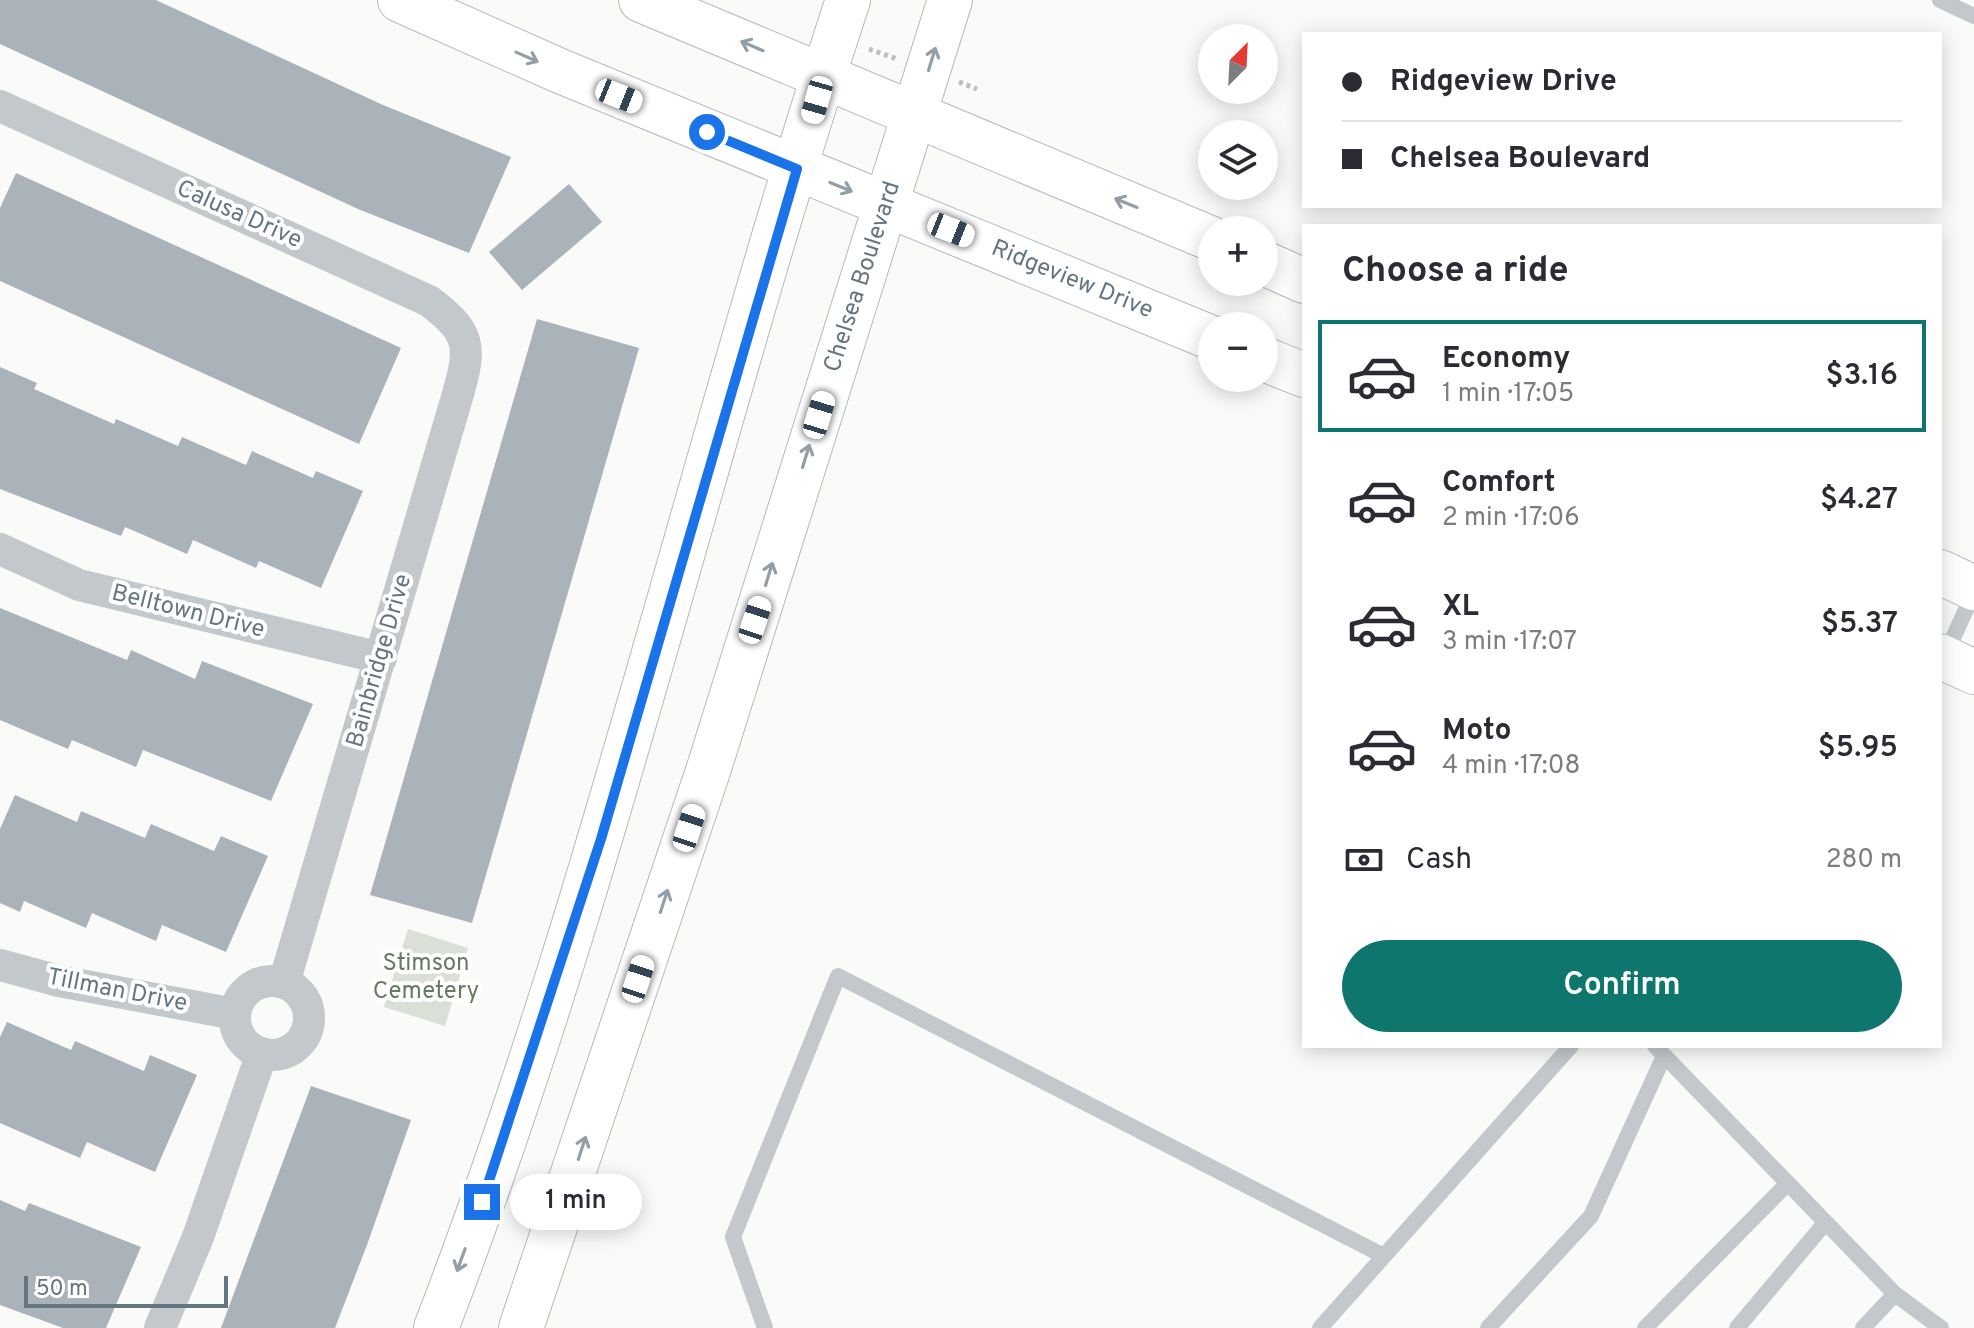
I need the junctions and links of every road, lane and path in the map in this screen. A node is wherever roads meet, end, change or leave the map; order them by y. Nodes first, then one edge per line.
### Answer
1 (400, 0) edge
2 (641, 0) edge
3 (848, 0) edge
4 (950, 0) edge
5 (1940, 0) edge
6 (1974, 16) edge
7 (824, 77) junction
8 (0, 106) edge
9 (914, 117) junction
10 (797, 169) junction
11 (886, 205) junction
12 (1198, 233) edge
13 (1278, 269) edge
14 (1302, 280) edge
15 (1198, 332) edge
16 (466, 339) joint
17 (1278, 365) edge
18 (1302, 374) edge
19 (0, 549) edge
20 (1942, 573) edge
21 (1974, 590) edge
22 (381, 658) junction
23 (1949, 662) edge
24 (0, 965) edge
25 (284, 983) junction
26 (235, 1014) junction
27 (1569, 1048) edge
28 (1660, 1051) edge
29 (262, 1053) junction
30 (1787, 1184) junction
31 (1825, 1223) junction
32 (1384, 1256) junction
33 (1895, 1294) junction
34 (160, 1328) edge
35 (436, 1328) edge
36 (521, 1328) edge
37 (765, 1328) edge
38 (1320, 1328) edge
39 (1488, 1328) edge
40 (1645, 1328) edge
41 (1737, 1328) edge
42 (1863, 1328) edge
43 (1941, 1328) edge

1 -> 10 main road, Ridgeview Drive
7 -> 2 main road
3 - 7 main road
9 -> 4 main road, Chelsea Boulevard
5 - 6 lane
7 - 9 main road
7 - 10 main road
8 - 16 street, Calusa Drive
9 - 11 main road, Chelsea Boulevard
12 -> 9 main road
10 -> 11 main road, Ridgeview Drive
10 -> 35 main road
11 - 15 main road, Ridgeview Drive
36 -> 11 main road, Chelsea Boulevard
13 - 14 main road
16 - 22 street, Bainbridge Drive
17 - 18 main road
19 - 22 street, Belltown Drive
20 - 21 main road
21 - 23 lane
22 - 25 street, Bainbridge Drive
24 - 26 street, Tillman Drive
25 - 26 street
25 - 29 street
26 - 29 street
27 - 32 lane
28 - 30 lane
28 - 39 lane
29 - 34 street
30 - 31 lane
30 - 40 lane
31 - 33 lane
31 - 41 lane
32 - 37 lane
32 - 38 lane
33 - 42 lane
33 - 43 lane

